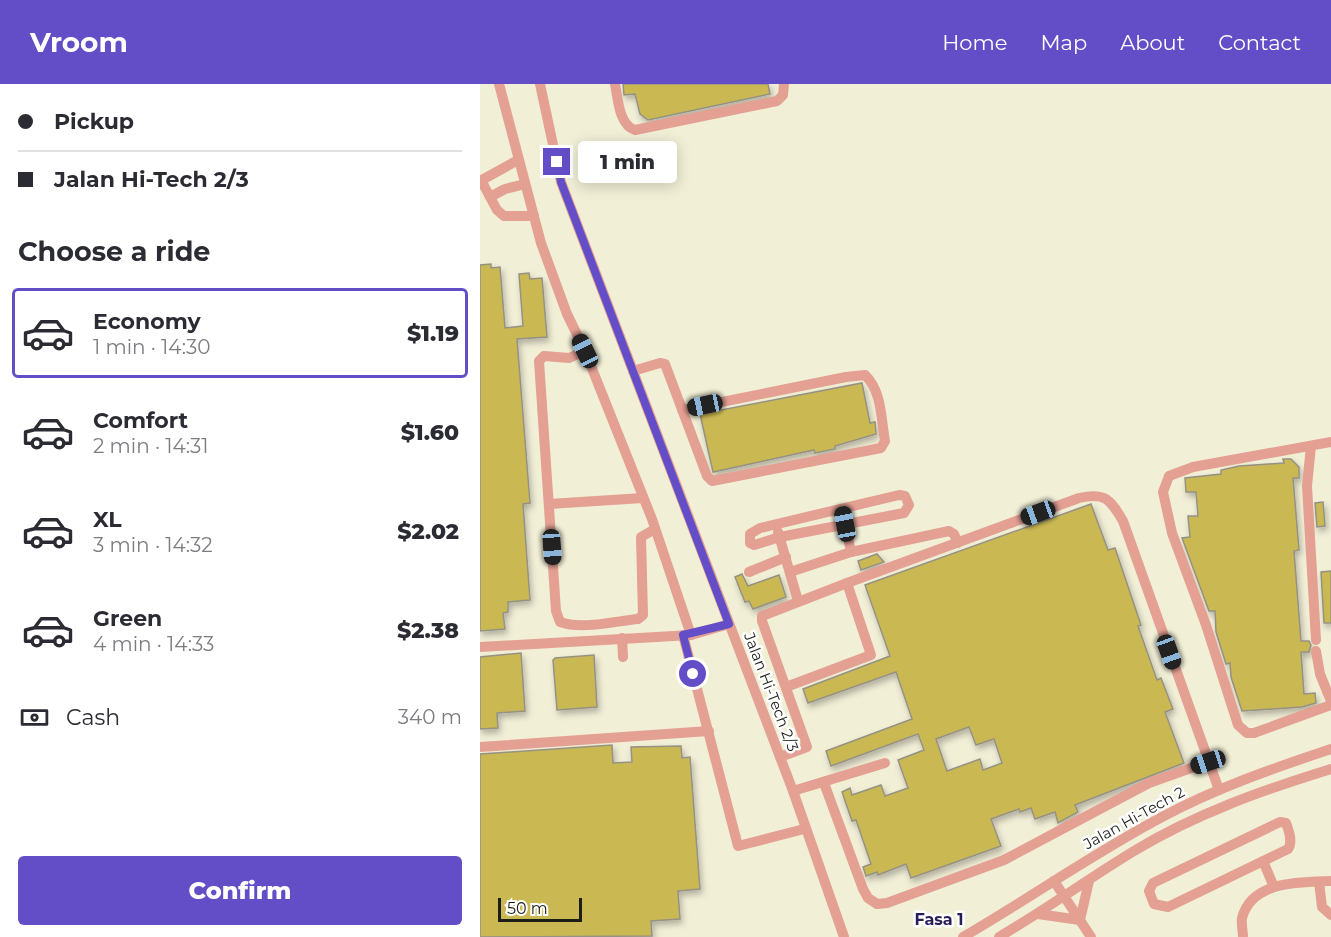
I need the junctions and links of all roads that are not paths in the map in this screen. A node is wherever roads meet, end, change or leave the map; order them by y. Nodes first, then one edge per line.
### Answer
1 (499, 84) edge
2 (540, 84) edge
3 (615, 84) edge
4 (784, 84) edge
5 (518, 160) junction
6 (481, 181) edge
7 (525, 184) junction
8 (490, 196) junction
9 (534, 216) junction
10 (585, 351) junction
11 (633, 371) junction
12 (682, 410) junction
13 (1331, 442) edge
14 (1311, 446) junction
15 (644, 498) junction
16 (549, 504) junction
17 (842, 509) junction
18 (845, 524) junction
19 (776, 525) junction
20 (655, 529) junction
21 (780, 537) junction
22 (958, 543) junction
23 (851, 552) junction
24 (786, 557) junction
25 (749, 572) dead end
26 (790, 572) junction
27 (847, 583) junction
28 (798, 600) junction
29 (729, 624) junction
30 (687, 635) junction
31 (622, 638) junction
32 (480, 647) edge
33 (623, 657) dead end
34 (786, 687) junction
35 (1329, 690) edge
36 (1331, 703) edge
37 (709, 731) junction
38 (480, 747) edge
39 (1331, 749) edge
40 (780, 757) junction
41 (1208, 762) junction
42 (885, 763) dead end
43 (1330, 770) edge
44 (824, 783) junction
45 (1220, 790) junction
46 (793, 791) junction
47 (804, 829) junction
48 (1263, 861) junction
49 (1054, 881) junction
50 (1089, 881) junction
51 (1325, 881) edge
52 (1274, 887) junction
53 (1066, 897) junction
54 (1038, 914) junction
55 (1331, 915) edge
56 (1080, 920) junction
57 (844, 937) edge
58 (963, 937) edge
59 (999, 937) edge
60 (1090, 937) edge
61 (1243, 937) edge

1 - 5 street
2 - 11 street, Jalan Hi-Tech 2/3
3 - 4 street
5 - 6 street
5 - 7 street
6 - 8 street
7 - 8 street
7 - 9 street
8 - 9 street
9 - 10 street
10 - 15 street
10 - 16 street
11 - 12 street
11 - 29 street, Jalan Hi-Tech 2/3
12 - 12 street
13 - 14 street
14 - 35 street
14 - 36 street
15 - 16 street
15 - 20 street
16 - 20 street
17 - 18 street
17 - 18 street
17 - 19 street
18 - 21 street
18 - 23 street
19 - 21 street
19 - 21 street
20 - 30 street
21 - 24 street
22 - 23 street
22 - 27 street
22 - 41 street
23 - 26 street
24 - 25 street
24 - 26 street
26 - 28 street
27 - 28 street
27 - 34 street
28 - 34 street
29 - 30 street
29 - 40 street, Jalan Hi-Tech 2/3
30 - 31 street
30 - 37 street
31 - 32 street
31 - 33 street
34 - 40 street
35 - 36 street
37 - 38 street
37 - 47 street
39 - 45 street, Jalan Hi-Tech 2
40 - 46 street, Jalan Hi-Tech 2/3
41 - 44 street
41 - 45 street
42 - 44 street
43 - 50 street, Jalan Hi-Tech 2
44 - 46 street
45 - 49 street, Jalan Hi-Tech 2
46 - 47 street, Jalan Hi-Tech 2/3
47 - 57 street, Jalan Hi-Tech 2/3
48 - 48 street
48 - 52 street
49 - 53 street
49 - 58 street, Jalan Hi-Tech 2
50 - 53 street, Jalan Hi-Tech 2
50 - 56 street
51 - 52 street
51 - 55 street
52 - 61 street
53 - 54 street, Jalan Hi-Tech 2
53 - 56 street
54 - 56 street
54 - 59 street, Jalan Hi-Tech 2
56 - 60 street

